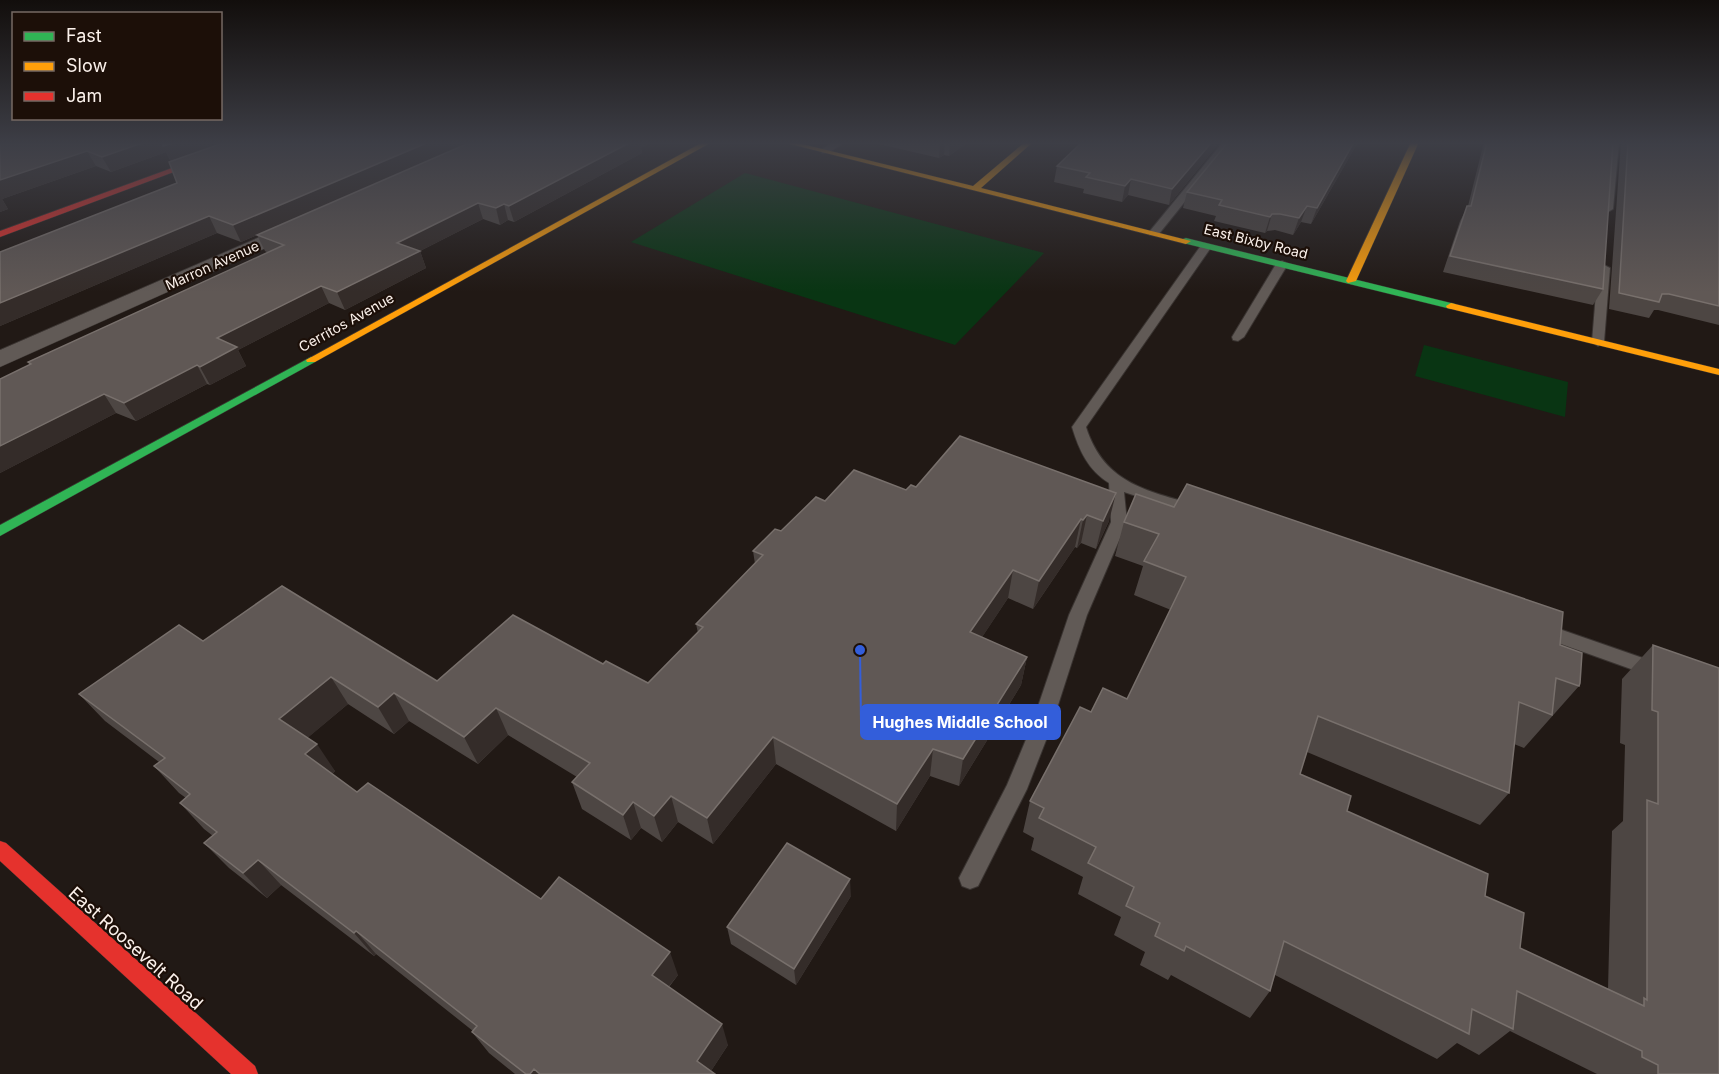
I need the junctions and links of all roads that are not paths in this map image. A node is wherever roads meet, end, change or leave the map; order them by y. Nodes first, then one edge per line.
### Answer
1 (114, 192) edge
2 (617, 192) edge
3 (987, 192) edge
4 (1187, 192) edge
5 (1391, 192) edge
6 (1610, 192) edge
7 (315, 219) edge
8 (1607, 224) edge
9 (1154, 233) junction
10 (0, 234) edge
11 (1206, 246) junction
12 (1604, 260) edge
13 (1282, 264) junction
14 (1351, 281) junction
15 (1238, 337) dead end
16 (1598, 342) junction
17 (0, 359) edge
18 (1719, 372) edge
19 (1116, 484) junction
20 (1213, 517) edge
21 (0, 531) edge
22 (1528, 626) edge
23 (1674, 677) edge
24 (0, 849) edge
25 (970, 878) dead end
26 (245, 1073) edge

1 - 10 street
2 - 21 street, Cerritos Avenue
3 - 9 street, East Bixby Road
4 - 9 lane
5 - 14 street
6 - 8 lane
7 - 17 street, Marron Avenue
9 - 11 street, East Bixby Road
11 - 13 street, East Bixby Road
11 - 19 lane
12 - 16 lane
13 - 14 street, East Bixby Road
13 - 15 lane
14 - 16 street, East Bixby Road
16 - 18 street, East Bixby Road
19 - 20 lane
19 - 25 lane
22 - 23 lane
24 - 26 street, East Roosevelt Road

